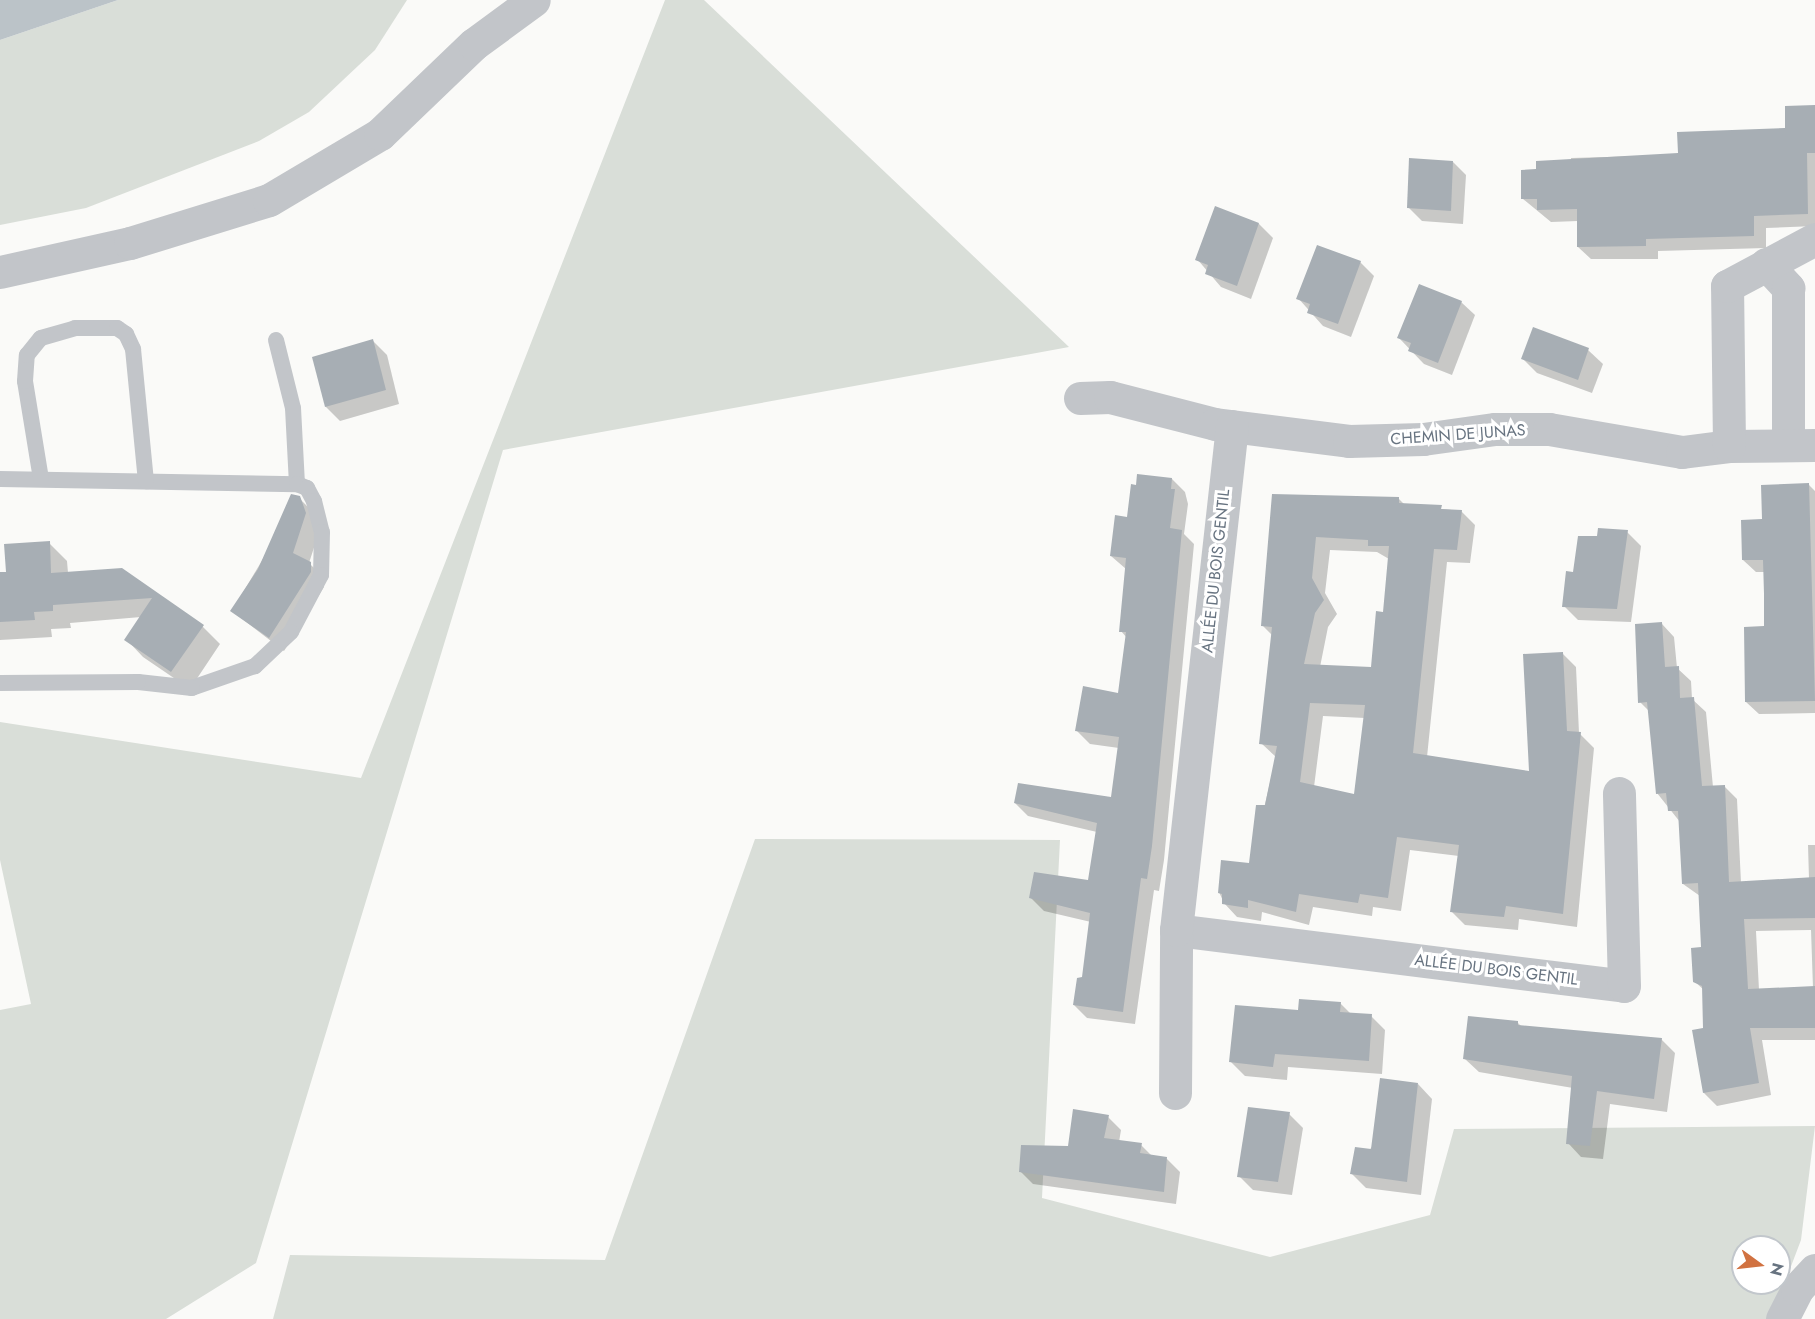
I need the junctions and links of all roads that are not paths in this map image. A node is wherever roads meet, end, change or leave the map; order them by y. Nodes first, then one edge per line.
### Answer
1 (534, 0) edge
2 (1815, 239) edge
3 (1766, 264) junction
4 (0, 272) edge
5 (276, 340) dead end
6 (1080, 398) dead end
7 (1232, 426) junction
8 (1801, 445) edge
9 (1729, 446) junction
10 (0, 479) edge
11 (41, 479) junction
12 (146, 481) junction
13 (297, 484) junction
14 (0, 683) edge
15 (1619, 793) dead end
16 (1176, 930) junction
17 (1175, 1093) dead end
18 (1815, 1270) edge
19 (1782, 1319) edge

1 - 4 street
2 - 3 street
3 - 8 street
3 - 9 street
5 - 13 lane
6 - 7 street, CHEMIN DE JUNAS
7 - 9 street, CHEMIN DE JUNAS
7 - 16 street, ALLÉE DU BOIS GENTIL
8 - 9 street, CHEMIN DE JUNAS
10 - 11 lane
11 - 12 lane
11 - 12 lane
12 - 13 lane
13 - 14 lane
15 - 16 street, ALLÉE DU BOIS GENTIL
16 - 17 street, ALLÉE DU BOIS GENTIL
18 - 19 street

